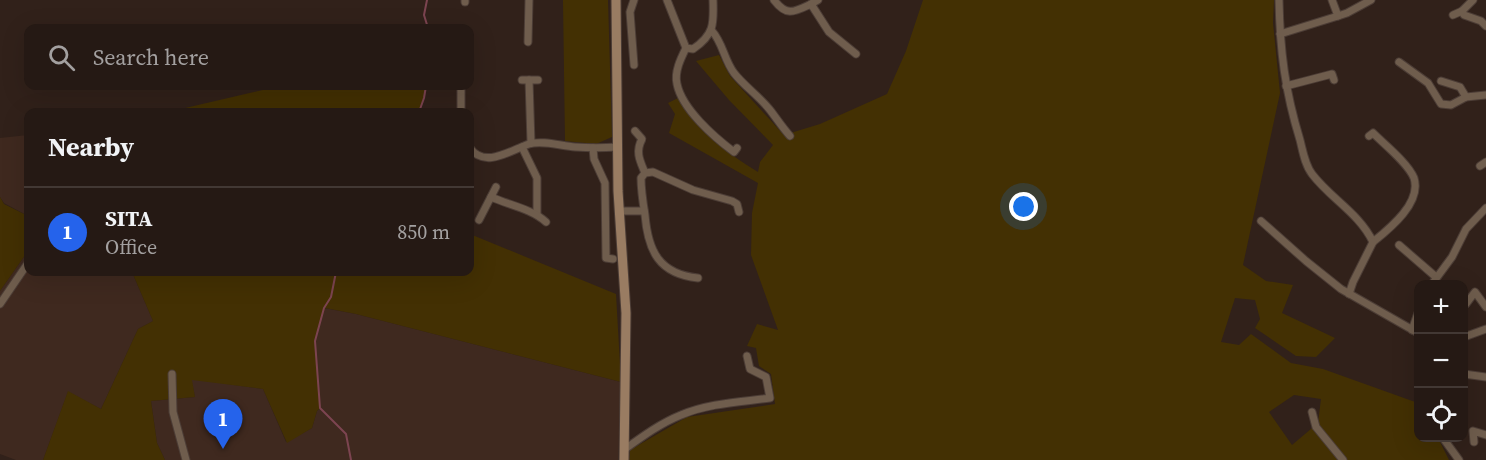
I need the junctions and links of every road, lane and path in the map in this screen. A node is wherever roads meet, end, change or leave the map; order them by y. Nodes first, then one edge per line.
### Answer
1 (529, 0) edge
2 (616, 0) edge
3 (634, 0) edge
4 (667, 0) edge
5 (713, 0) edge
6 (774, 0) edge
7 (1279, 0) edge
8 (1332, 0) edge
9 (1371, 0) edge
10 (1473, 0) edge
11 (815, 2) edge
12 (1462, 11) junction
13 (1453, 15) dead end
14 (1338, 16) junction
15 (1486, 26) edge
16 (712, 31) junction
17 (1280, 34) junction
18 (528, 42) dead end
19 (686, 48) junction
20 (856, 54) dead end
21 (1399, 62) dead end
22 (634, 65) dead end
23 (538, 80) dead end
24 (1335, 80) dead end
25 (1441, 81) dead end
26 (1287, 86) junction
27 (461, 90) edge
28 (1486, 95) edge
29 (1466, 97) junction
30 (461, 108) edge
31 (636, 131) dead end
32 (790, 136) dead end
33 (1370, 136) dead end
34 (531, 143) junction
35 (522, 147) junction
36 (617, 147) junction
37 (593, 148) junction
38 (737, 148) dead end
39 (474, 154) edge
40 (645, 173) junction
41 (496, 187) dead end
42 (491, 197) junction
43 (1486, 208) edge
44 (620, 211) junction
45 (644, 211) junction
46 (740, 212) dead end
47 (537, 214) junction
48 (479, 220) dead end
49 (1262, 221) dead end
50 (546, 222) dead end
51 (1373, 243) junction
52 (1399, 245) dead end
53 (651, 249) junction
54 (643, 252) dead end
55 (613, 259) dead end
56 (24, 269) edge
57 (1437, 277) junction
58 (698, 278) dead end
59 (1435, 280) edge
60 (1349, 294) junction
61 (1468, 301) edge
62 (0, 304) edge
63 (1486, 307) edge
64 (1486, 329) edge
65 (1414, 330) edge
66 (1468, 336) edge
67 (747, 356) dead end
68 (172, 374) dead end
69 (1468, 375) edge
70 (1486, 377) edge
71 (1312, 412) dead end
72 (1486, 435) edge
73 (1446, 442) edge
74 (1474, 442) dead end
75 (625, 449) junction
76 (186, 460) edge
77 (624, 460) edge
78 (1343, 460) edge
79 (1459, 460) edge

1 - 18 street
2 - 36 street
3 - 22 street
4 - 19 street
5 - 16 street
6 - 11 street
7 - 17 street
8 - 14 street
9 - 14 street
10 - 12 street
11 - 20 street
12 - 13 street
12 - 15 street
14 - 17 street
16 - 19 street
16 - 32 street
17 - 26 street
19 - 38 street
21 - 29 street
23 - 34 street
24 - 26 street
25 - 29 street
26 - 51 street
27 - 30 street
28 - 29 street
31 - 40 street
33 - 51 street
34 - 35 street
34 - 37 street
35 - 39 street
35 - 47 street
36 - 37 street
36 - 44 street
37 - 55 street
40 - 45 street
40 - 46 street
41 - 42 street
42 - 47 street
42 - 48 street
43 - 57 street
44 - 45 street
44 - 75 street
45 - 53 street
47 - 50 street
49 - 60 street
51 - 60 street
52 - 57 street
53 - 54 street
53 - 58 street
56 - 62 street
57 - 59 street
60 - 65 street
61 - 63 street
64 - 66 street
67 - 75 street
68 - 76 street
69 - 70 street
71 - 78 street
72 - 74 street
73 - 79 street
75 - 77 street

